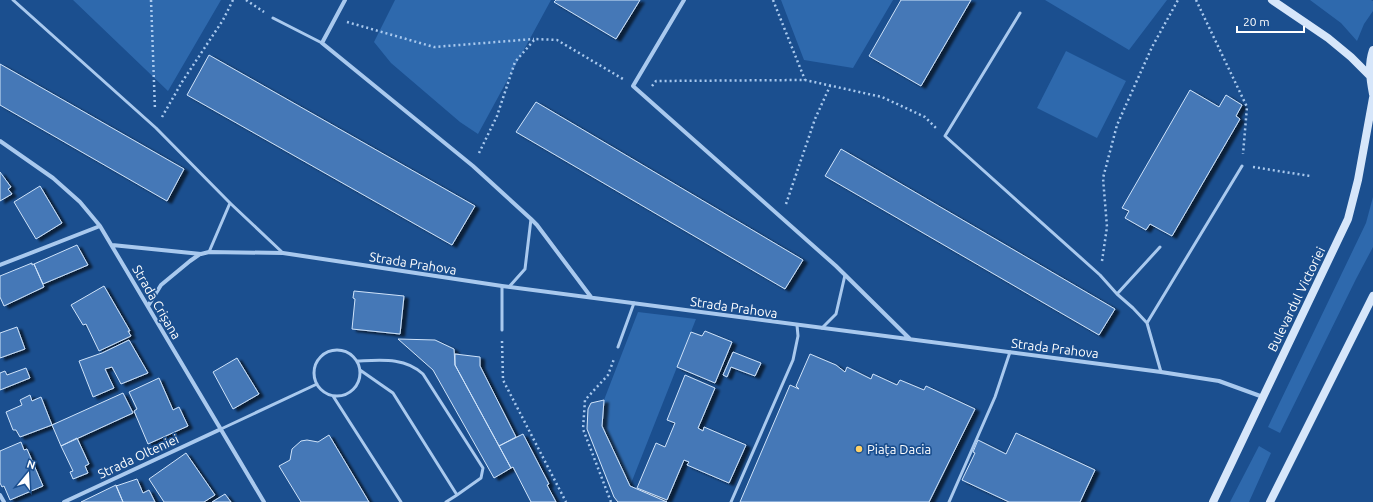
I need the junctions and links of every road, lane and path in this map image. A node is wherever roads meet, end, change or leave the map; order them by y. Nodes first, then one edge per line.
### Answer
1 (13, 0) edge
2 (151, 0) edge
3 (233, 0) edge
4 (246, 0) edge
5 (345, 0) edge
6 (684, 0) edge
7 (773, 0) edge
8 (1178, 0) edge
9 (1196, 0) edge
10 (1272, 0) edge
11 (1020, 13) dead end
12 (273, 18) joint
13 (335, 18) junction
14 (535, 39) junction
15 (322, 43) junction
16 (1373, 50) edge
17 (1369, 75) junction
18 (805, 80) junction
19 (633, 86) junction
20 (830, 86) junction
21 (1373, 94) edge
22 (645, 96) junction
23 (1373, 98) edge
24 (156, 128) junction
25 (945, 136) junction
26 (0, 141) edge
27 (473, 166) junction
28 (1242, 166) junction
29 (1310, 176) dead end
30 (230, 203) junction
31 (781, 218) junction
32 (531, 219) junction
33 (100, 226) junction
34 (112, 244) junction
35 (1160, 248) dead end
36 (209, 252) junction
37 (283, 253) junction
38 (201, 254) junction
39 (0, 265) edge
40 (845, 275) junction
41 (1100, 276) junction
42 (502, 286) junction
43 (509, 287) junction
44 (1116, 294) junction
45 (1373, 296) edge
46 (591, 297) junction
47 (634, 303) junction
48 (148, 306) junction
49 (1147, 323) junction
50 (797, 325) junction
51 (822, 328) junction
52 (502, 330) joint
53 (911, 339) junction
54 (618, 347) joint
55 (1010, 352) junction
56 (357, 361) junction
57 (360, 370) junction
58 (1161, 372) junction
59 (317, 384) junction
60 (333, 396) junction
61 (1263, 397) junction
62 (221, 429) junction
63 (0, 495) edge
64 (457, 495) junction
65 (4, 502) edge
66 (64, 502) edge
67 (264, 502) edge
68 (400, 502) edge
69 (446, 502) edge
70 (566, 502) edge
71 (611, 502) edge
72 (731, 502) edge
73 (949, 502) edge
74 (1213, 502) edge
75 (1270, 502) edge

1 - 24 lane
2 - 24 path
3 - 24 path
4 - 12 path
5 - 13 street
6 - 19 street
7 - 18 path
8 - 41 path
9 - 28 path
10 - 17 main road
11 - 25 lane
12 - 15 lane
13 - 14 path
13 - 15 street
14 - 19 path
14 - 27 path
15 - 27 street
16 - 17 main road
17 - 21 main road
18 - 20 path
18 - 22 path
19 - 22 street
20 - 25 path
20 - 31 path
22 - 31 street
23 - 61 main road, Bulevardul Victoriei
24 - 30 lane
25 - 41 lane
26 - 33 street, Strada Crișana
27 - 32 street
28 - 29 path
28 - 49 lane
30 - 36 lane
30 - 37 lane
31 - 40 street
32 - 43 lane
32 - 46 street
33 - 34 street, Strada Crișana
33 - 39 street
34 - 38 street, Strada Prahova
34 - 48 street, Strada Crișana
35 - 44 lane
36 - 37 street, Strada Prahova
36 - 38 street, Strada Prahova
37 - 42 street, Strada Prahova
38 - 48 street, Strada Prahova
40 - 51 lane
40 - 53 street
41 - 44 lane
42 - 43 street, Strada Prahova
42 - 52 lane
43 - 46 street, Strada Prahova
44 - 49 lane
45 - 75 main road
46 - 47 street, Strada Prahova
47 - 50 street, Strada Prahova
47 - 54 lane
48 - 62 street, Strada Crișana
49 - 58 lane
50 - 51 street, Strada Prahova
50 - 72 lane
51 - 53 street, Strada Prahova
52 - 70 path
53 - 55 street, Strada Prahova
54 - 71 path
55 - 58 street, Strada Prahova
55 - 73 lane
56 - 57 lane
56 - 59 lane
56 - 64 lane
57 - 60 lane
57 - 64 lane
58 - 61 street, Strada Prahova
59 - 60 lane
59 - 62 lane
60 - 68 lane
61 - 74 main road, Bulevardul Victoriei
62 - 66 street, Strada Olteniei
62 - 67 street, Strada Crișana
63 - 65 street
64 - 69 lane

